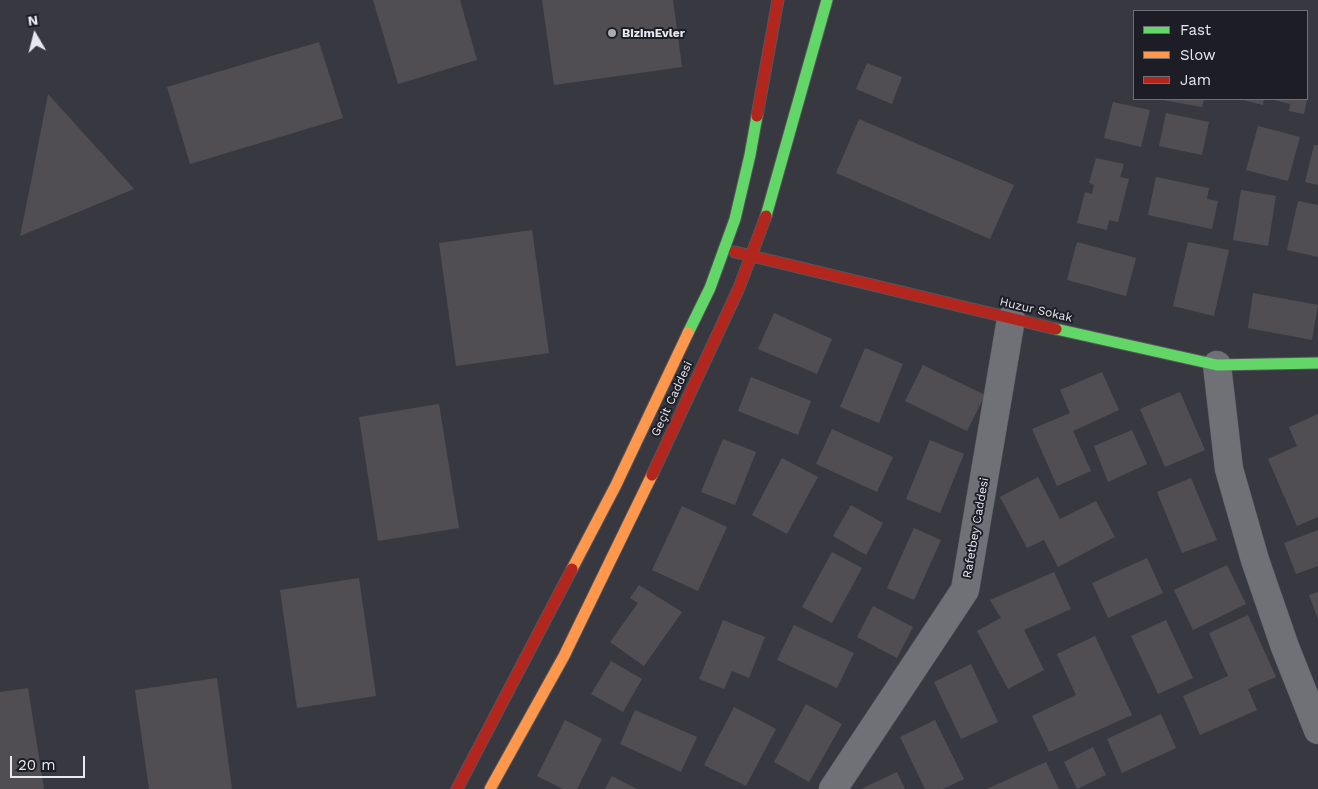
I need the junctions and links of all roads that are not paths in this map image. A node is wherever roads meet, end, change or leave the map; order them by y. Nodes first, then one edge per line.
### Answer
1 (778, 0) edge
2 (827, 0) edge
3 (753, 204) junction
4 (724, 249) junction
5 (752, 255) junction
6 (1011, 319) junction
7 (1318, 363) edge
8 (1217, 365) junction
9 (1318, 730) edge
10 (457, 789) edge
11 (490, 789) edge
12 (833, 789) edge

1 - 3 main road, Geçit Caddesi
2 - 3 main road, Geçit Caddesi
3 - 4 main road, Geçit Caddesi
3 - 5 main road, Geçit Caddesi
4 - 5 main road, Huzur Sokak
4 - 10 main road, Geçit Caddesi
5 - 6 main road, Huzur Sokak
5 - 11 main road, Geçit Caddesi
6 - 8 main road, Huzur Sokak
6 - 12 street, Rafetbey Caddesi
7 - 8 main road, Huzur Sokak
8 - 9 street

